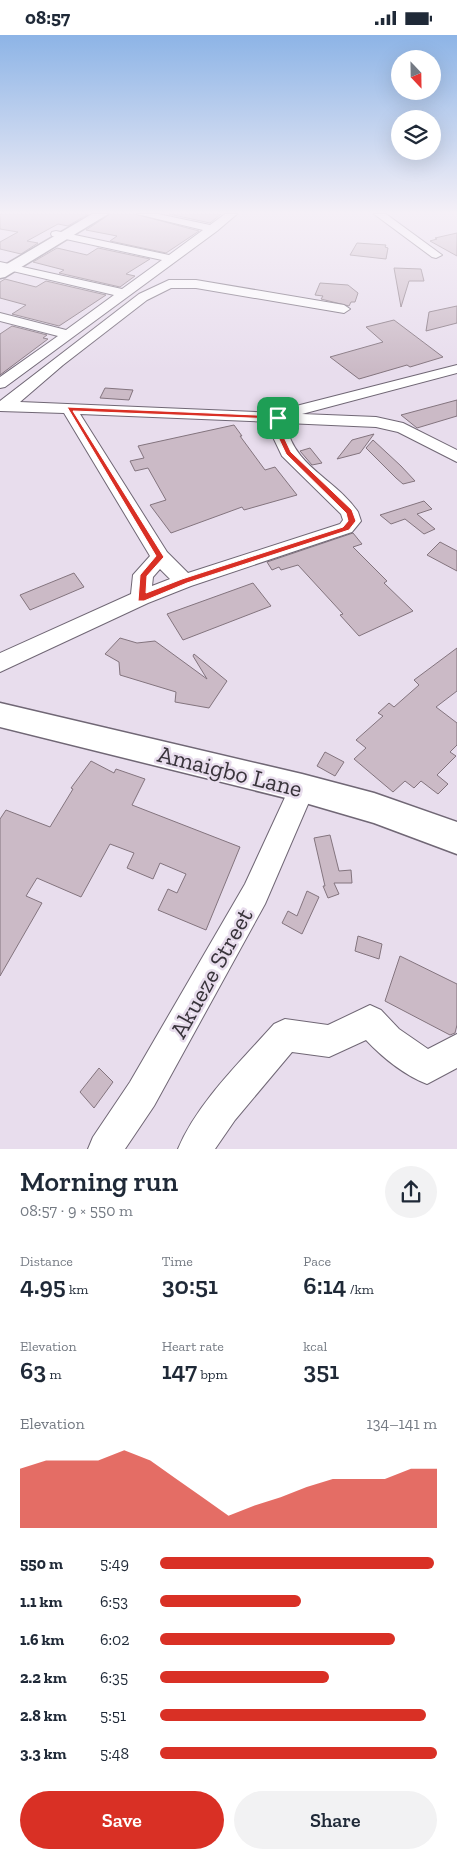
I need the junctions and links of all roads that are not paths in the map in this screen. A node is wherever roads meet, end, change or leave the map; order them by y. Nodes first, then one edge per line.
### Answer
1 (22, 266) edge
2 (162, 266) edge
3 (123, 293) junction
4 (344, 309) dead end
5 (0, 317) edge
6 (67, 334) junction
7 (457, 369) edge
8 (0, 383) edge
9 (3, 406) edge
10 (69, 409) junction
11 (278, 418) junction
12 (457, 457) edge
13 (160, 557) junction
14 (184, 581) junction
15 (141, 599) junction
16 (0, 663) edge
17 (0, 715) edge
18 (302, 788) junction
19 (457, 838) edge
20 (457, 1050) edge
21 (105, 1149) edge
22 (195, 1149) edge

1 - 3 street
2 - 3 street
3 - 6 street
4 - 9 street
5 - 6 street
6 - 8 street
7 - 11 street
9 - 10 street
10 - 11 street
10 - 13 street
11 - 12 street
11 - 14 street
13 - 14 street
13 - 15 street
14 - 15 street
15 - 16 street
17 - 18 main road, Amaigbo Lane
18 - 19 main road, Amaigbo Lane
18 - 21 street, Akueze Street
20 - 22 street

